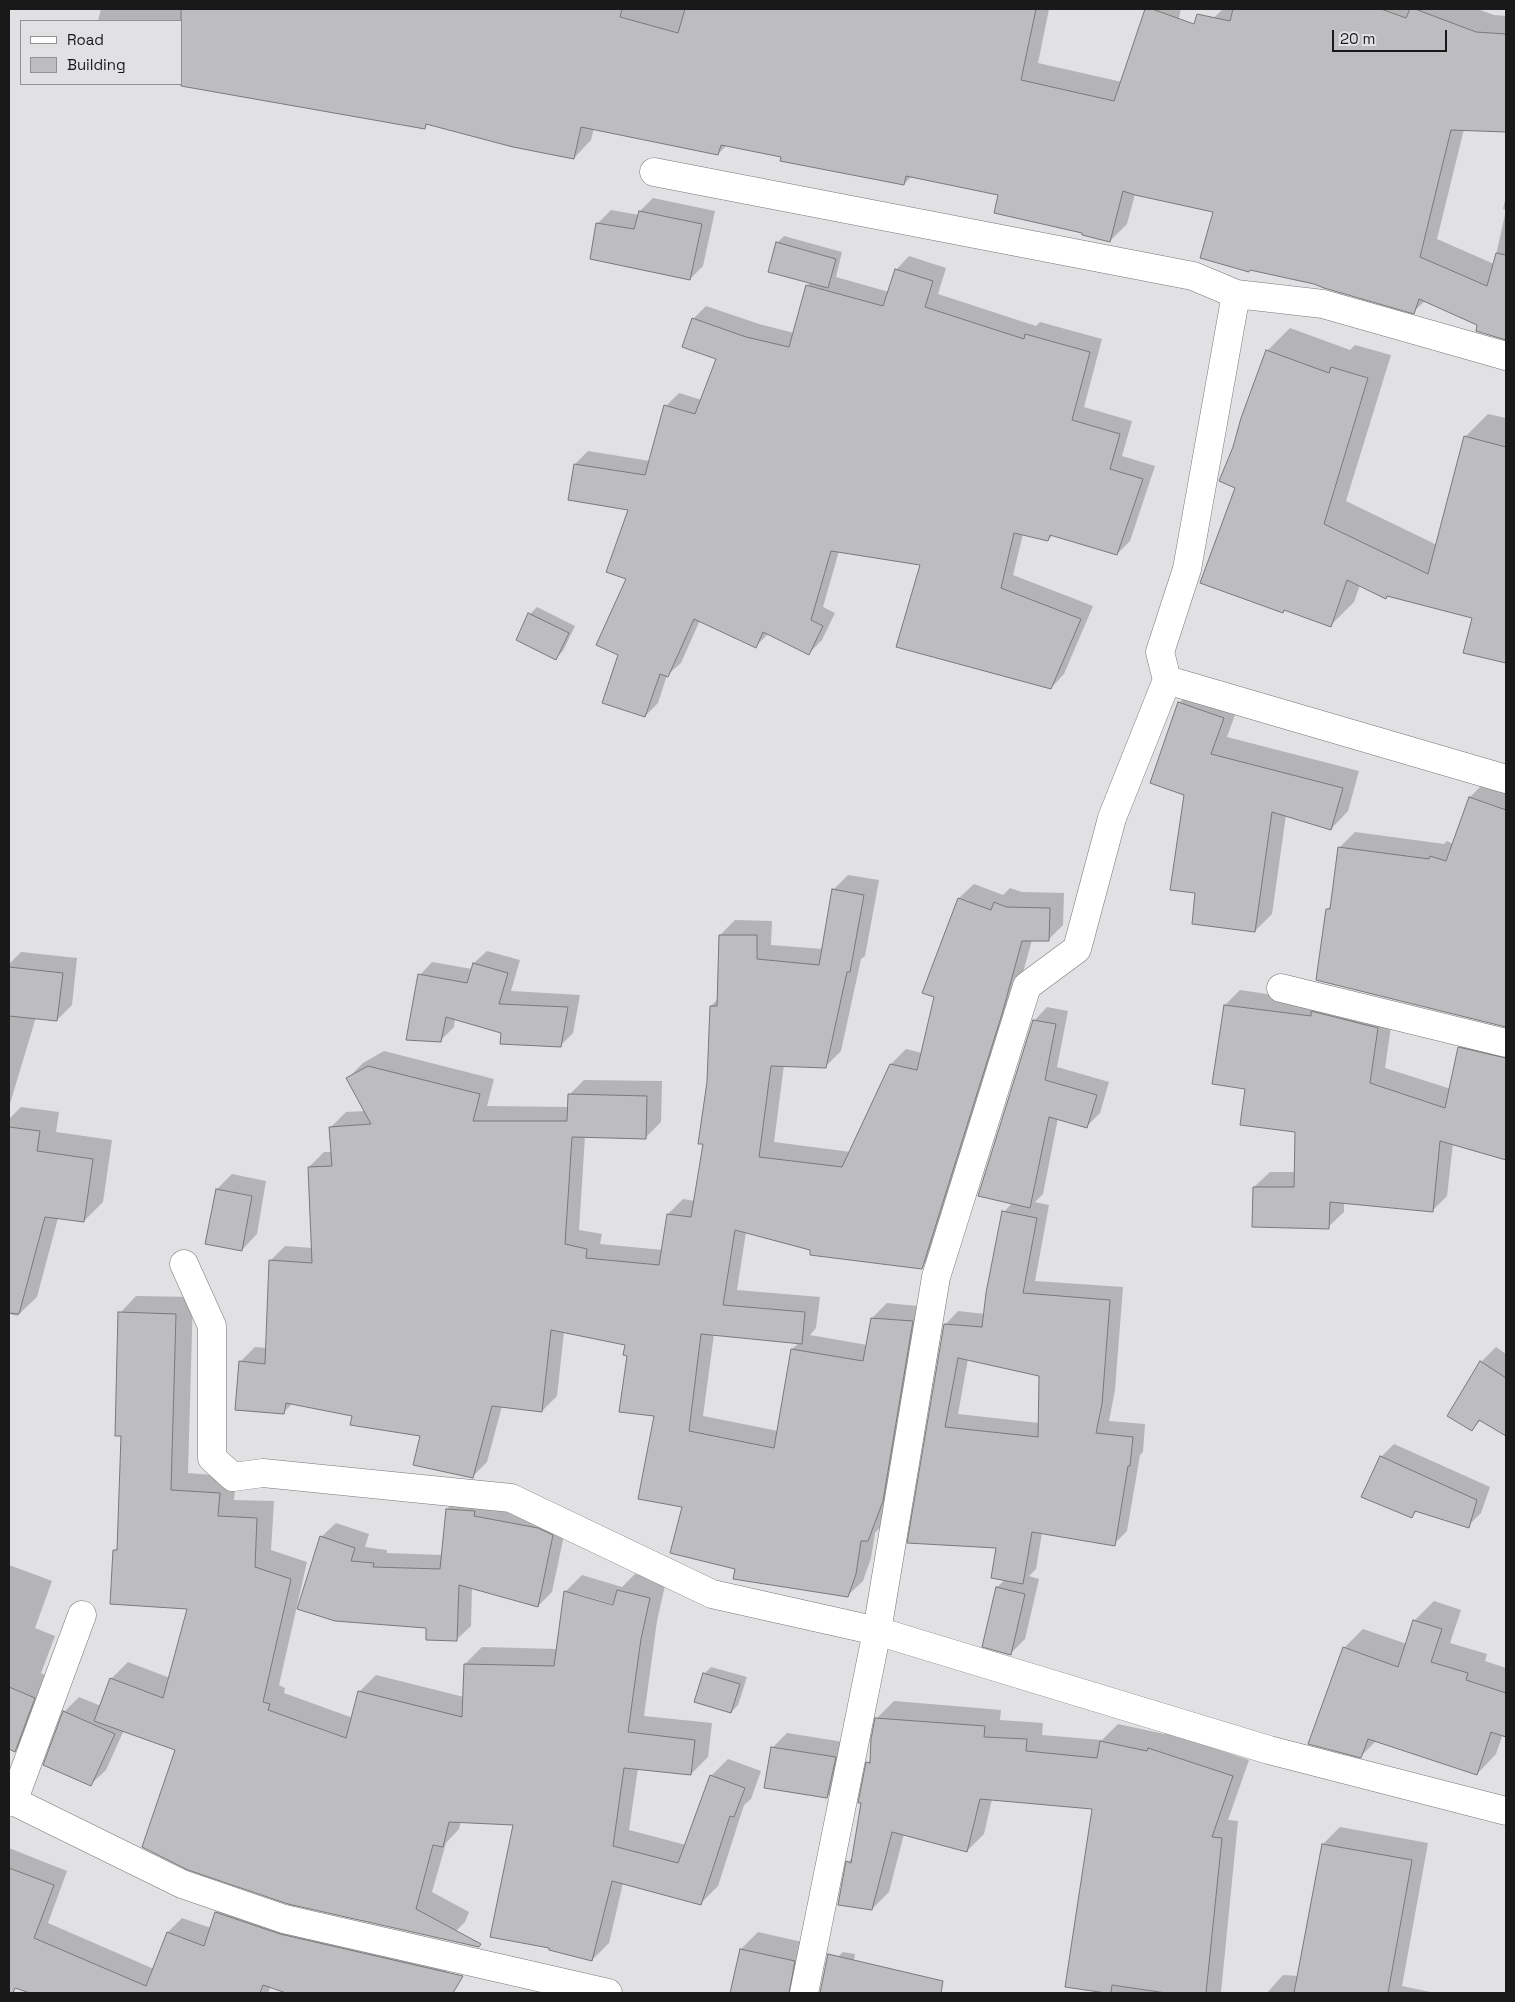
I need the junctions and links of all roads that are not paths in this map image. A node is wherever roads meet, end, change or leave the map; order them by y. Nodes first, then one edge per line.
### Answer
1 (654, 172) dead end
2 (1236, 294) junction
3 (1506, 356) edge
4 (1167, 680) junction
5 (1506, 779) edge
6 (1281, 988) dead end
7 (1506, 1043) edge
8 (184, 1264) dead end
9 (82, 1615) dead end
10 (876, 1631) junction
11 (11, 1801) edge
12 (1506, 1811) edge
13 (608, 1993) edge
14 (804, 1993) edge

1 - 2 street
2 - 3 street
2 - 4 street
4 - 5 street
4 - 10 street
6 - 7 street
8 - 10 street
9 - 11 street
10 - 12 street
10 - 14 street
11 - 13 street

